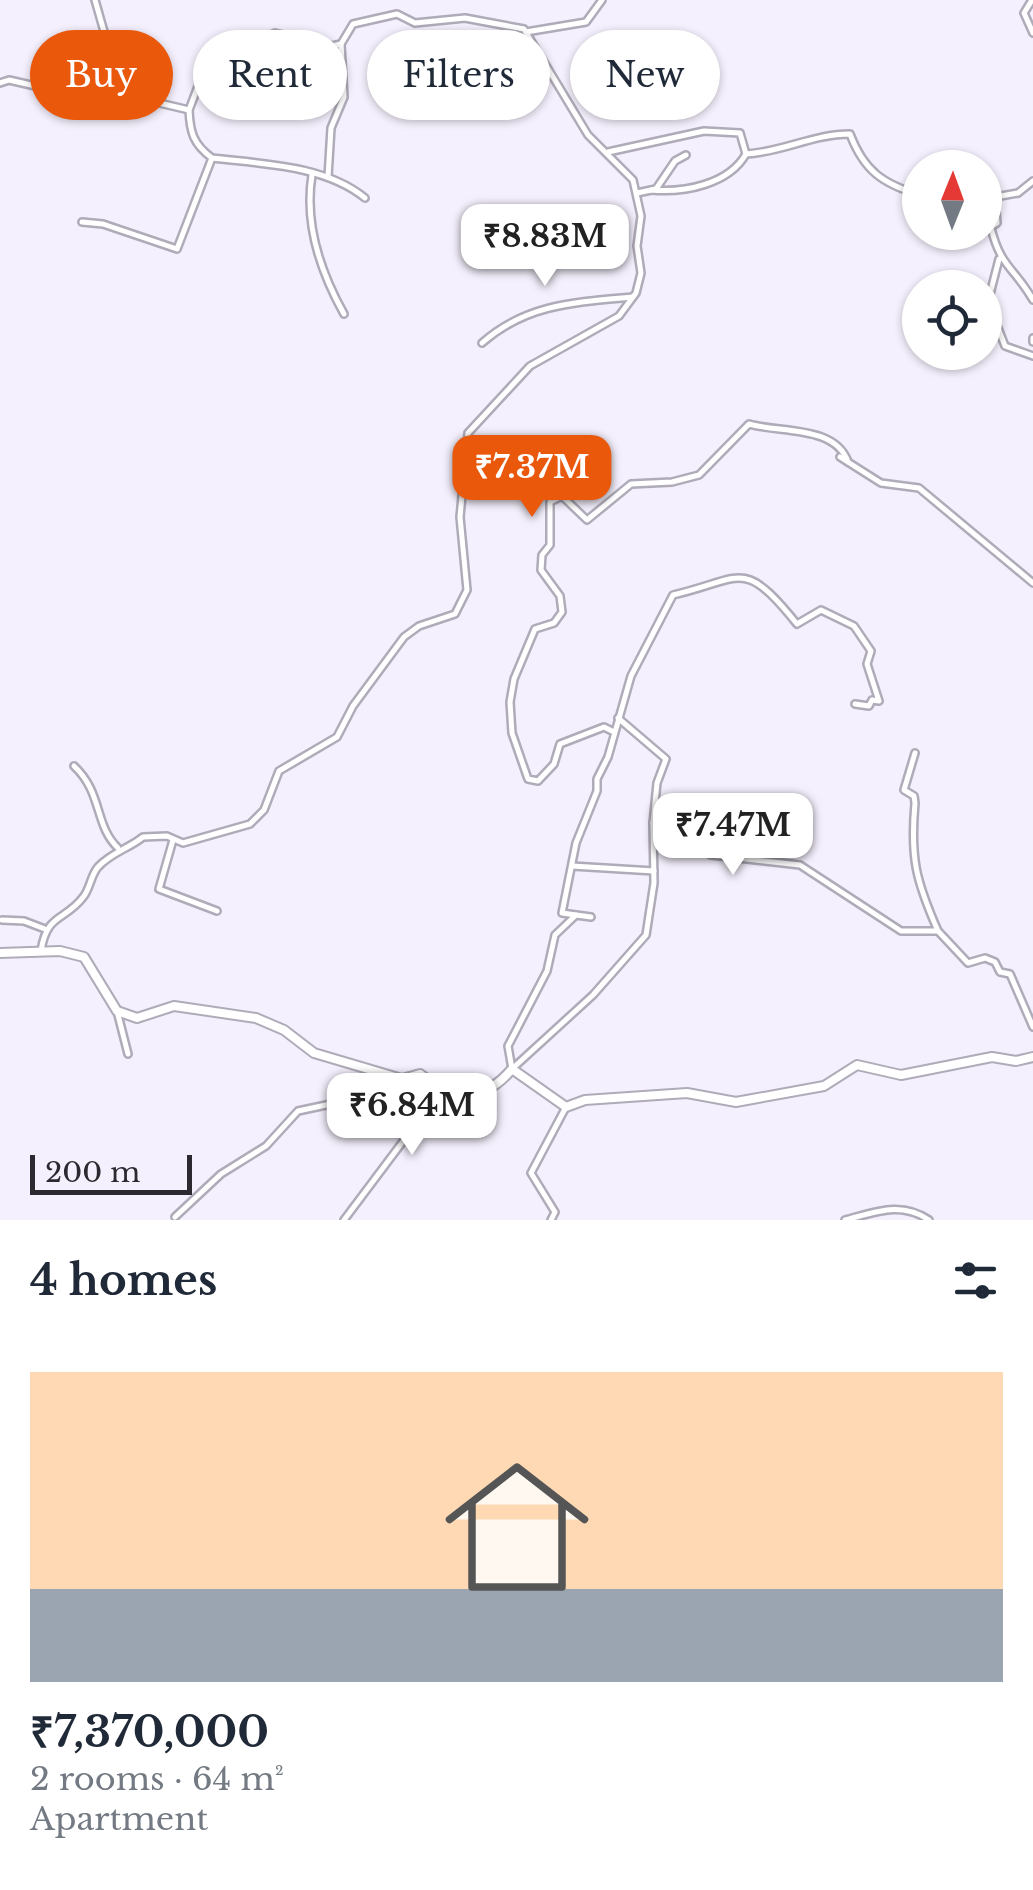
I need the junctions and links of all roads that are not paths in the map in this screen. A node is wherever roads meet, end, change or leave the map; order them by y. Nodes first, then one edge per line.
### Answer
1 (95, 0) edge
2 (602, 0) edge
3 (1032, 0) edge
4 (104, 30) edge
5 (522, 30) edge
6 (538, 30) edge
7 (347, 33) edge
8 (1033, 33) edge
9 (550, 73) edge
10 (0, 83) edge
11 (30, 85) edge
12 (193, 100) edge
13 (173, 107) edge
14 (189, 110) junction
15 (334, 120) edge
16 (607, 152) junction
17 (686, 154) dead end
18 (746, 154) junction
19 (212, 158) junction
20 (312, 174) junction
21 (328, 177) junction
22 (1033, 181) edge
23 (902, 189) edge
24 (652, 190) junction
25 (637, 193) junction
26 (1002, 195) edge
27 (365, 198) dead end
28 (82, 222) dead end
29 (996, 250) edge
30 (999, 259) junction
31 (632, 298) junction
32 (1033, 300) edge
33 (344, 314) dead end
34 (482, 343) dead end
35 (1033, 356) edge
36 (840, 456) dead end
37 (848, 462) junction
38 (1033, 583) edge
39 (855, 704) dead end
40 (618, 718) junction
41 (614, 732) junction
42 (915, 752) dead end
43 (74, 766) dead end
44 (654, 823) junction
45 (173, 840) junction
46 (119, 848) junction
47 (572, 866) junction
48 (654, 871) junction
49 (218, 911) dead end
50 (576, 915) junction
51 (592, 918) dead end
52 (2, 920) edge
53 (44, 929) junction
54 (938, 931) junction
55 (41, 951) junction
56 (0, 953) edge
57 (117, 1011) junction
58 (1033, 1027) edge
59 (128, 1054) dead end
60 (1033, 1057) edge
61 (512, 1069) junction
62 (407, 1078) junction
63 (410, 1106) junction
64 (566, 1107) junction
65 (175, 1217) dead end
66 (344, 1220) edge
67 (551, 1220) edge
68 (845, 1220) edge
69 (929, 1220) edge

1 - 4 street
2 - 6 street
3 - 8 street
5 - 7 street
9 - 16 street
10 - 11 street
12 - 14 street
13 - 14 street
14 - 19 street
15 - 21 street
16 - 18 street
16 - 25 street
17 - 24 street
18 - 23 street
18 - 24 street
19 - 20 street
19 - 28 street
20 - 21 street
20 - 33 street
21 - 27 street
22 - 26 street
24 - 25 street
25 - 31 street
29 - 30 street
30 - 32 street
30 - 35 street
31 - 34 street
31 - 45 street
36 - 37 street
37 - 38 street
37 - 41 street
39 - 40 street
40 - 41 street
40 - 44 street
41 - 47 street
42 - 54 street
43 - 46 street
44 - 48 street
44 - 54 street
45 - 46 street
45 - 49 street
46 - 53 street
47 - 48 street
47 - 50 street
48 - 61 street
50 - 51 street
50 - 61 street
52 - 53 street
53 - 55 street
54 - 58 street
55 - 56 main road
55 - 57 main road
57 - 59 street
57 - 62 main road
60 - 64 main road
61 - 62 main road
61 - 64 main road
62 - 63 street
63 - 65 street
63 - 66 street
64 - 67 street
68 - 69 street

